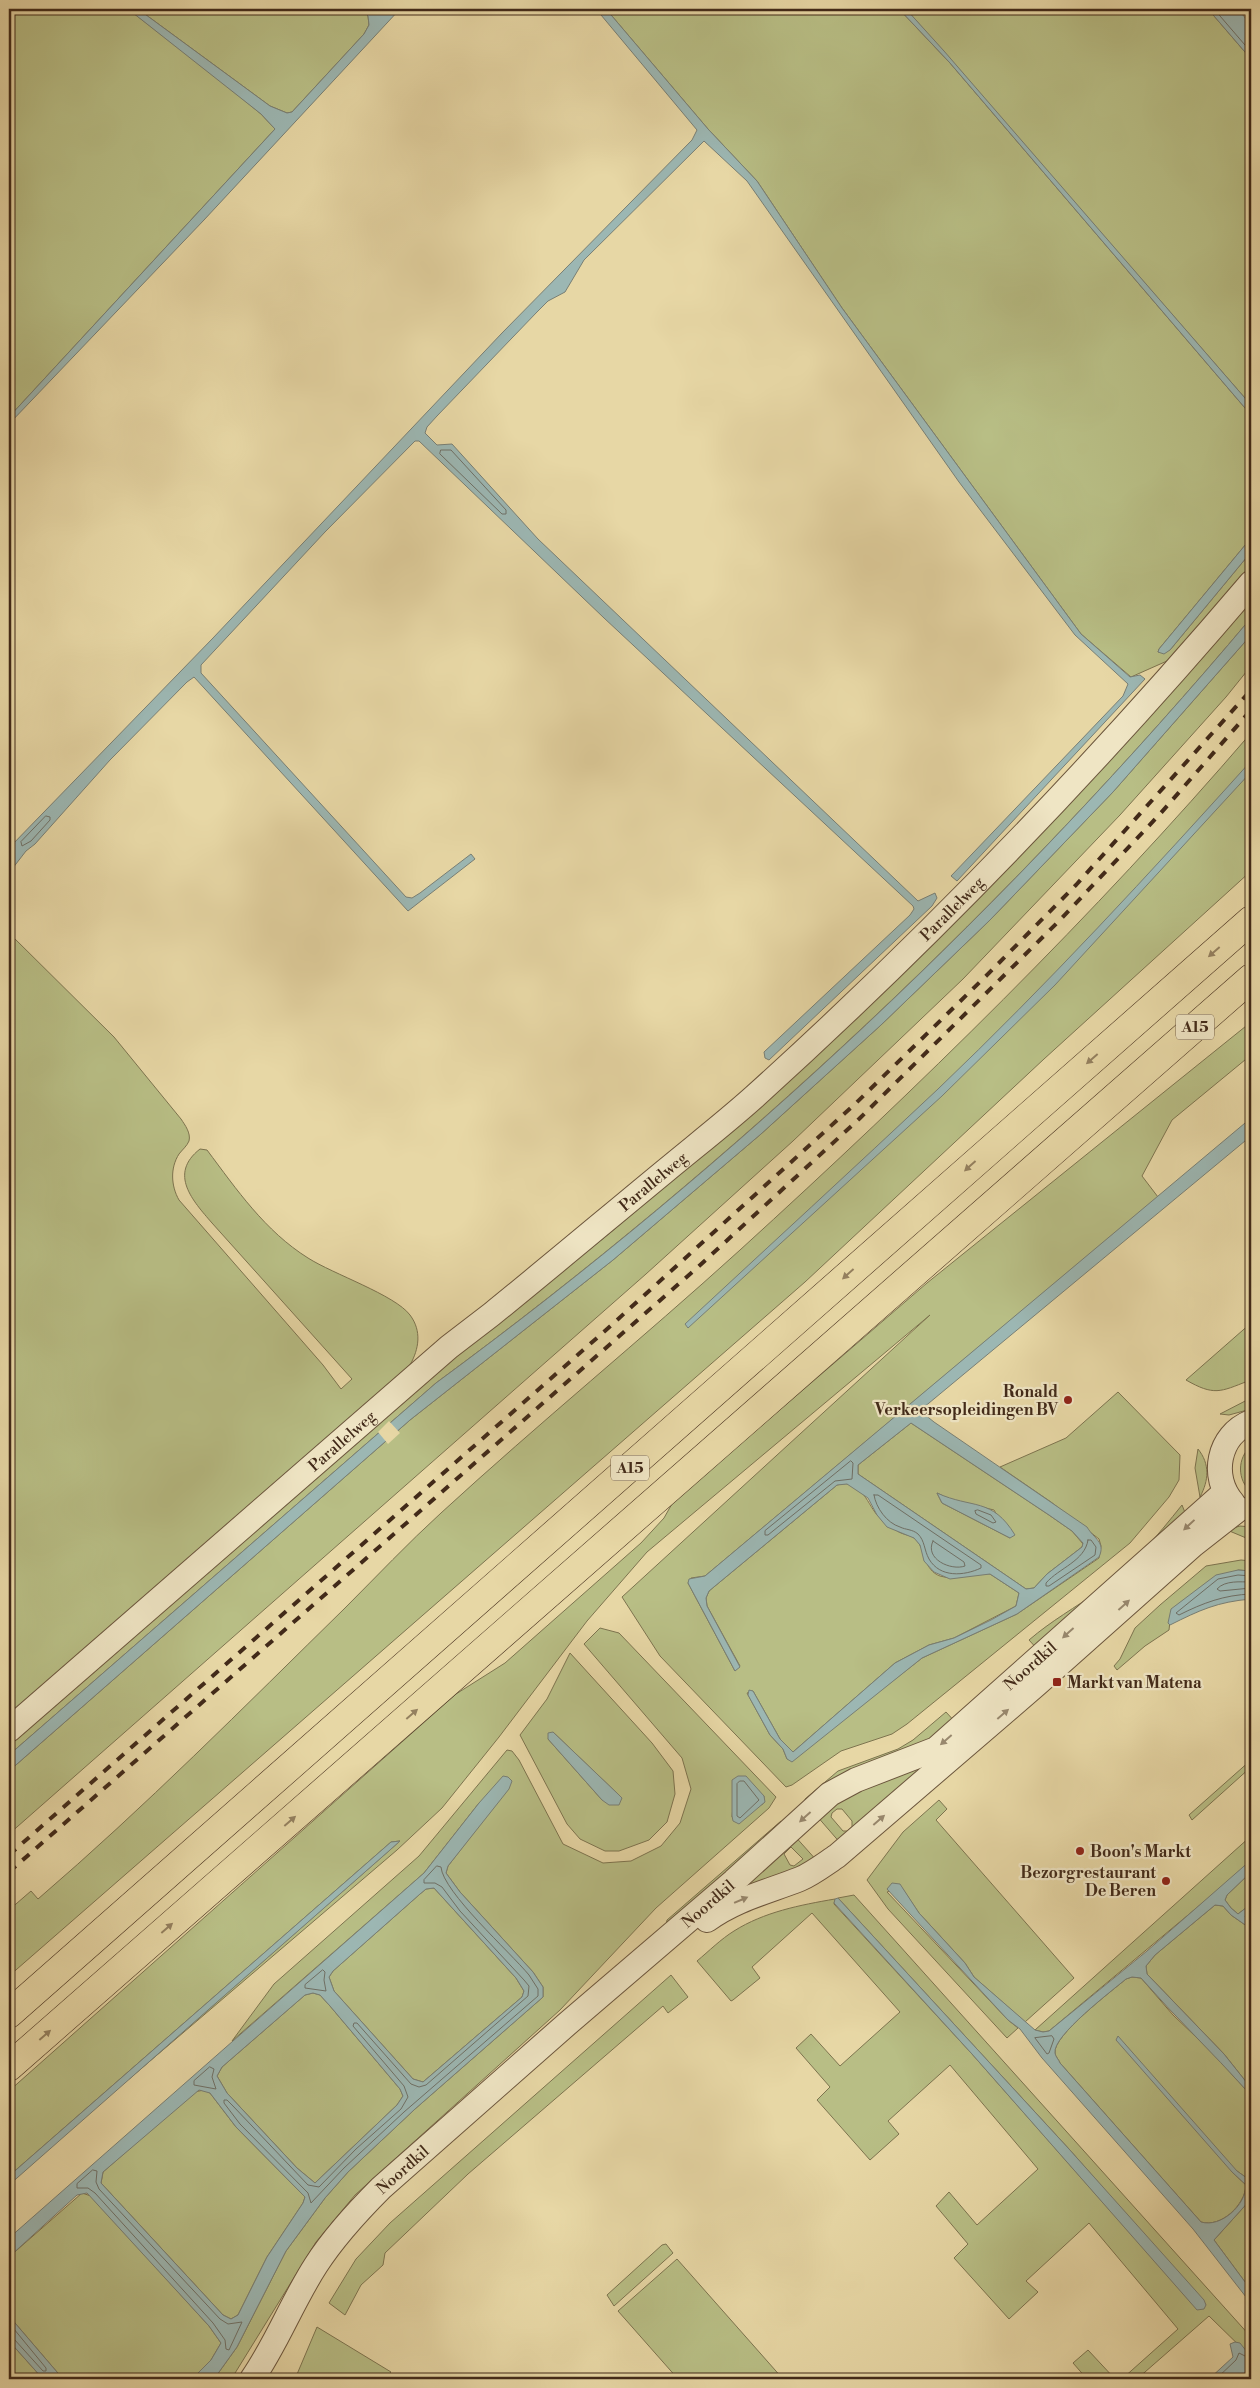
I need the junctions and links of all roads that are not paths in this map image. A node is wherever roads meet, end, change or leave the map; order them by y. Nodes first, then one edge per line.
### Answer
1 (1251, 583) edge
2 (1251, 920) edge
3 (1251, 978) edge
4 (1251, 1422) edge
5 (1238, 1505) edge
6 (9, 1730) edge
7 (9, 2014) edge
8 (9, 2068) edge
9 (252, 2379) edge
10 (271, 2379) edge

1 - 6 street, Parallelweg
2 -> 7 highway, A15
8 -> 3 highway, A15
4 - 5 street
5 -> 9 street, Noordkil
10 -> 5 street, Noordkil

